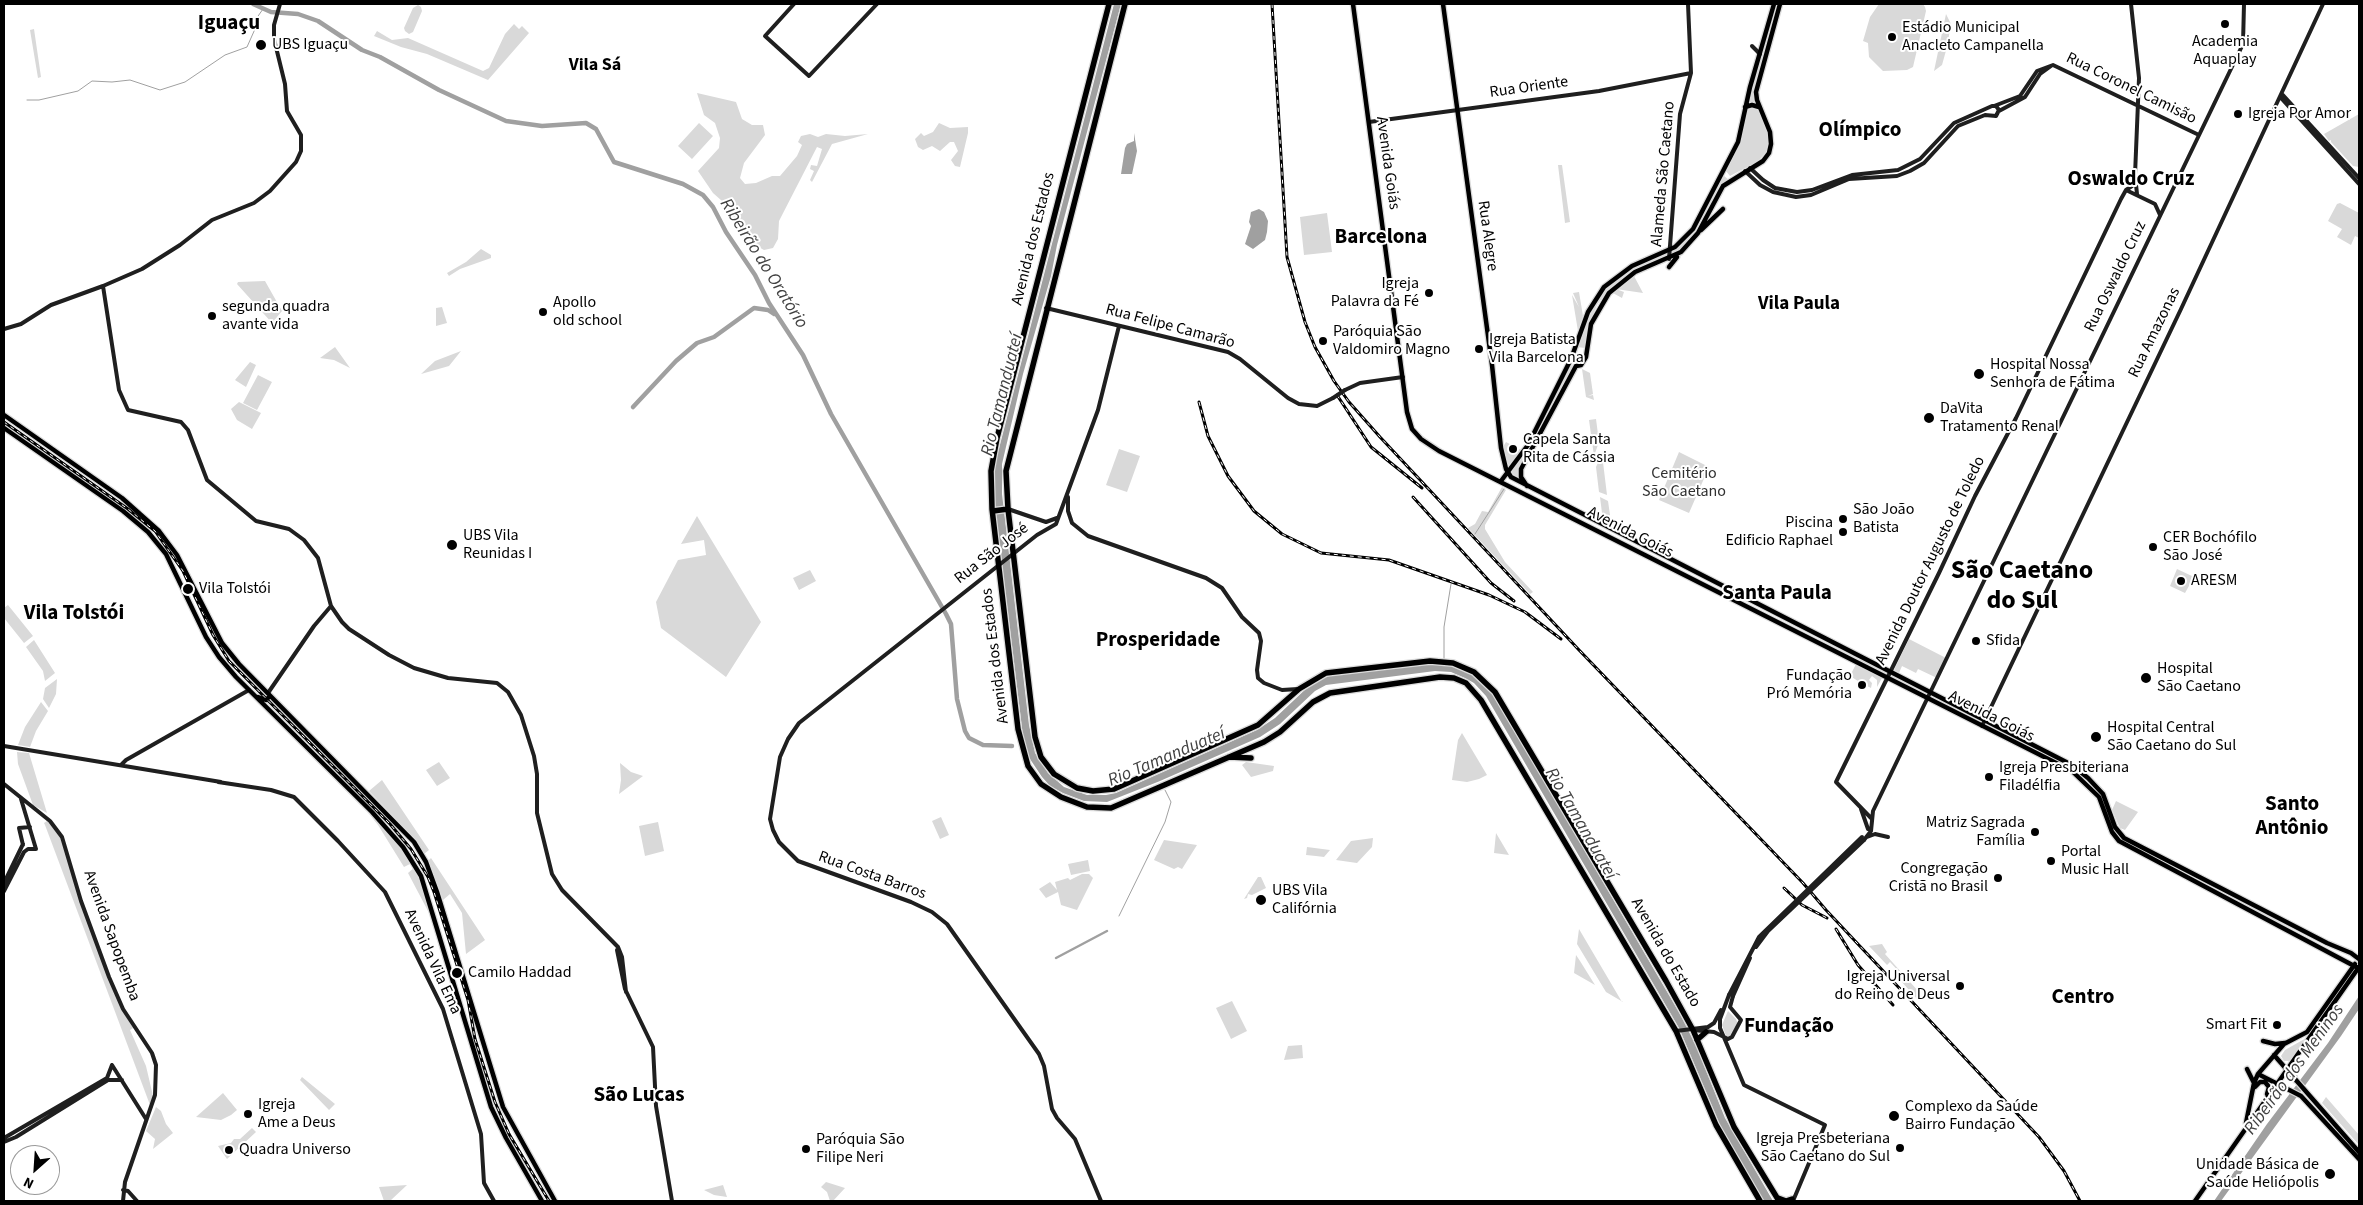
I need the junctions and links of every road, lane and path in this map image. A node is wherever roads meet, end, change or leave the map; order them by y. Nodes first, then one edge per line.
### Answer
1 (794, 4) edge
2 (877, 4) edge
3 (1109, 4) edge
4 (1125, 4) edge
5 (1353, 4) edge
6 (1443, 4) edge
7 (1688, 4) edge
8 (1773, 4) edge
9 (1780, 4) edge
10 (2131, 4) edge
11 (2244, 4) edge
12 (2323, 4) edge
13 (280, 5) edge
14 (1752, 46) dead end
15 (1760, 54) junction
16 (2053, 66) junction
17 (1692, 73) junction
18 (2282, 96) junction
19 (1994, 106) junction
20 (2138, 106) junction
21 (1745, 107) junction
22 (1759, 107) junction
23 (1989, 108) junction
24 (1458, 110) junction
25 (1999, 112) junction
26 (1991, 116) junction
27 (1369, 122) junction
28 (2198, 135) junction
29 (1750, 168) junction
30 (1724, 170) junction
31 (1745, 171) junction
32 (2135, 176) junction
33 (1732, 178) junction
34 (2359, 178) edge
35 (2359, 184) edge
36 (2126, 190) junction
37 (2137, 194) junction
38 (1724, 208) dead end
39 (2160, 215) junction
40 (1700, 230) junction
41 (1669, 250) junction
42 (1679, 254) junction
43 (1669, 259) junction
44 (1669, 267) dead end
45 (103, 286) junction
46 (1046, 308) junction
47 (1119, 326) junction
48 (4, 329) edge
49 (1575, 350) junction
50 (1587, 352) junction
51 (1571, 359) junction
52 (1576, 366) junction
53 (1403, 377) junction
54 (4, 415) edge
55 (4, 428) edge
56 (1507, 472) junction
57 (1501, 481) junction
58 (1071, 485) junction
59 (1518, 489) junction
60 (1532, 490) junction
61 (135, 508) junction
62 (1006, 509) junction
63 (1062, 509) junction
64 (1068, 510) junction
65 (994, 511) junction
66 (1060, 514) junction
67 (131, 516) junction
68 (147, 518) junction
69 (1043, 521) junction
70 (1072, 523) junction
71 (141, 525) junction
72 (1048, 527) junction
73 (1070, 528) dead end
74 (1053, 530) dead end
75 (1037, 535) junction
76 (174, 551) junction
77 (167, 556) junction
78 (1011, 556) junction
79 (1000, 564) junction
80 (331, 606) junction
81 (941, 610) joint
82 (215, 629) junction
83 (205, 635) junction
84 (1890, 672) junction
85 (1888, 678) junction
86 (272, 686) junction
87 (262, 688) junction
88 (1298, 689) junction
89 (1282, 690) junction
90 (252, 693) junction
91 (1931, 693) junction
92 (269, 695) junction
93 (1928, 699) junction
94 (1286, 701) junction
95 (1984, 720) junction
96 (1982, 726) junction
97 (1035, 737) joint
98 (4, 746) edge
99 (1229, 757) junction
100 (1251, 758) dead end
101 (121, 765) junction
102 (4, 784) edge
103 (362, 797) junction
104 (21, 799) junction
105 (27, 803) junction
106 (1859, 805) junction
107 (24, 811) junction
108 (1870, 818) junction
109 (30, 827) junction
110 (1868, 829) junction
111 (392, 832) junction
112 (1888, 837) dead end
113 (1864, 838) junction
114 (414, 842) junction
115 (23, 844) junction
116 (28, 849) junction
117 (428, 867) junction
118 (418, 871) junction
119 (2193, 880) junction
120 (4, 883) edge
121 (2215, 890) dead end
122 (4, 891) edge
123 (2358, 950) edge
124 (2350, 952) junction
125 (2359, 959) edge
126 (2357, 967) edge
127 (1729, 997) junction
128 (463, 1015) junction
129 (475, 1016) junction
130 (1714, 1018) dead end
131 (1691, 1030) junction
132 (1678, 1031) junction
133 (1706, 1032) junction
134 (1723, 1037) junction
135 (1697, 1040) junction
136 (2263, 1041) dead end
137 (2286, 1042) junction
138 (2274, 1055) junction
139 (2297, 1057) junction
140 (2266, 1065) junction
141 (2247, 1069) dead end
142 (2287, 1070) junction
143 (2258, 1074) junction
144 (2266, 1078) junction
145 (122, 1080) junction
146 (2296, 1082) junction
147 (2254, 1083) junction
148 (2277, 1084) junction
149 (2252, 1093) junction
150 (2265, 1100) junction
151 (146, 1119) junction
152 (2244, 1129) junction
153 (4, 1140) edge
154 (2358, 1156) edge
155 (123, 1190) junction
156 (1778, 1199) edge
157 (1792, 1199) edge
158 (123, 1201) edge
159 (137, 1201) edge
160 (494, 1201) edge
161 (542, 1201) edge
162 (555, 1201) edge
163 (672, 1201) edge
164 (1101, 1201) edge
165 (1760, 1201) edge
166 (2195, 1201) edge

1 - 2 main road
3 - 65 highway, Avenida dos Estados
4 - 46 highway, Avenida dos Estados
5 - 27 main road, Avenida Goiás
6 - 24 main road, Rua Alegre
7 - 17 main road, Alameda São Caetano
8 - 15 main road
9 - 22 main road
10 - 20 main road
11 - 28 main road, Rua Oswaldo Cruz
12 - 18 main road, Rua Amazonas
13 - 45 main road
14 - 15 main road
15 - 21 main road
16 - 19 main road
16 - 20 main road, Rua Coronel Camisão
16 - 25 main road
17 - 24 main road, Rua Oriente
17 - 41 main road, Alameda São Caetano
18 - 34 main road
18 - 35 main road
18 - 95 main road, Rua Amazonas
19 - 23 main road
19 - 25 main road
20 - 28 main road, Rua Coronel Camisão
20 - 32 main road
21 - 22 main road
21 - 30 main road
22 - 29 main road
23 - 26 main road
23 - 29 main road
24 - 27 main road, Rua Oriente
24 - 56 main road, Rua Alegre
25 - 26 main road
26 - 31 main road
27 - 53 main road, Avenida Goiás
28 - 39 main road, Rua Oswaldo Cruz
29 - 31 main road
30 - 33 main road
30 - 41 main road
31 - 33 main road
32 - 36 main road, Avenida Doutor Augusto de Toledo
32 - 37 main road
33 - 40 main road
36 - 37 main road
36 - 84 main road, Avenida Doutor Augusto de Toledo
37 - 39 main road
38 - 40 main road
39 - 91 main road, Rua Oswaldo Cruz
40 - 42 main road
41 - 43 main road, Alameda São Caetano
41 - 49 main road
42 - 43 main road
42 - 44 main road
43 - 50 main road
45 - 48 main road
45 - 80 main road
46 - 47 main road, Rua Felipe Camarão
46 - 62 highway, Avenida dos Estados
47 - 53 main road, Rua Felipe Camarão, bridge
47 - 58 main road
49 - 50 main road
49 - 51 main road
50 - 52 main road
51 - 52 main road
51 - 56 main road
52 - 60 main road
53 - 57 main road, Avenida Goiás
54 - 61 main road
55 - 67 main road
56 - 57 main road
56 - 60 main road, Avenida Goiás
57 - 59 main road, Avenida Goiás
58 - 63 main road
58 - 64 main road
59 - 60 main road
59 - 85 main road, Avenida Goiás
60 - 84 main road, Avenida Goiás
61 - 67 main road
61 - 68 main road
62 - 65 highway
62 - 69 main road
62 - 78 highway, Avenida dos Estados
63 - 64 main road
63 - 66 main road
64 - 70 main road
65 - 79 highway, Avenida dos Estados
66 - 69 main road
66 - 72 main road, Rua São José
67 - 71 main road
68 - 71 main road
68 - 76 main road
69 - 75 main road
70 - 73 main road
70 - 89 main road
71 - 77 main road
72 - 74 main road
72 - 75 main road, Rua São José
75 - 78 main road, Rua São José
76 - 77 main road
76 - 82 main road
77 - 83 main road
78 - 79 main road, Rua São José
78 - 97 highway, Avenida dos Estados
79 - 81 main road, Rua São José
79 - 99 highway, Avenida dos Estados
80 - 86 main road
80 - 163 main road
81 - 164 main road, Rua Costa Barros
82 - 83 main road
82 - 87 main road
83 - 90 main road
84 - 85 main road, Avenida Doutor Augusto de Toledo
84 - 91 main road, Avenida Goiás
85 - 93 main road, Avenida Goiás
85 - 106 main road, Avenida Doutor Augusto de Toledo
86 - 87 main road
86 - 92 main road
87 - 90 main road
87 - 92 main road
88 - 89 main road
88 - 94 highway, Avenida do Estado
88 - 131 highway, Avenida do Estado
89 - 94 main road
90 - 92 main road
90 - 101 main road
90 - 103 main road
91 - 93 main road, Rua Oswaldo Cruz
91 - 95 main road, Avenida Goiás
92 - 103 main road
93 - 96 main road, Avenida Goiás
93 - 108 main road, Rua Oswaldo Cruz
94 - 97 highway, Avenida do Estado
95 - 96 main road, Rua Amazonas
95 - 124 main road, Avenida Goiás
96 - 119 main road, Avenida Goiás
98 - 101 main road, Avenida Vila Ema
99 - 100 highway
99 - 132 highway
101 - 160 main road, Avenida Vila Ema
102 - 104 main road, Avenida Sapopemba
103 - 111 main road
103 - 114 main road
104 - 105 main road, Avenida Sapopemba
104 - 107 main road
105 - 107 main road
105 - 151 main road, Avenida Sapopemba
106 - 108 main road
106 - 110 main road
107 - 109 main road
108 - 110 main road
108 - 113 main road
109 - 115 main road
109 - 116 main road
110 - 113 main road
111 - 114 main road
111 - 118 main road
112 - 113 main road
113 - 127 main road, bridge
114 - 117 main road
115 - 116 main road
115 - 120 main road
116 - 122 main road
117 - 118 main road
117 - 129 main road
118 - 128 main road
119 - 121 main road, Avenida Goiás
119 - 126 main road, Avenida Goiás
123 - 124 main road
124 - 125 main road, Avenida Goiás
125 - 126 main road
126 - 137 main road
126 - 139 main road
127 - 130 main road
127 - 131 main road
127 - 134 main road
127 - 134 main road
128 - 129 main road
128 - 161 main road
129 - 162 main road
131 - 132 main road
131 - 133 main road
131 - 135 highway, Avenida do Estado
132 - 165 highway
133 - 134 main road
133 - 135 highway
134 - 157 main road
135 - 156 highway, Avenida do Estado
136 - 137 main road
137 - 138 main road
138 - 140 main road
138 - 142 main road
139 - 142 main road
139 - 146 main road
140 - 143 main road
140 - 144 main road
141 - 147 main road
142 - 146 main road
142 - 148 main road
143 - 144 main road
143 - 147 main road
144 - 148 main road
145 - 151 main road
145 - 153 main road
145 - 153 main road
146 - 154 main road
147 - 149 main road
148 - 150 main road
148 - 154 main road
149 - 150 main road
149 - 152 main road
150 - 152 main road
151 - 155 main road, Avenida Sapopemba
152 - 166 main road
155 - 158 main road, Avenida Sapopemba
155 - 159 main road
156 - 157 highway

